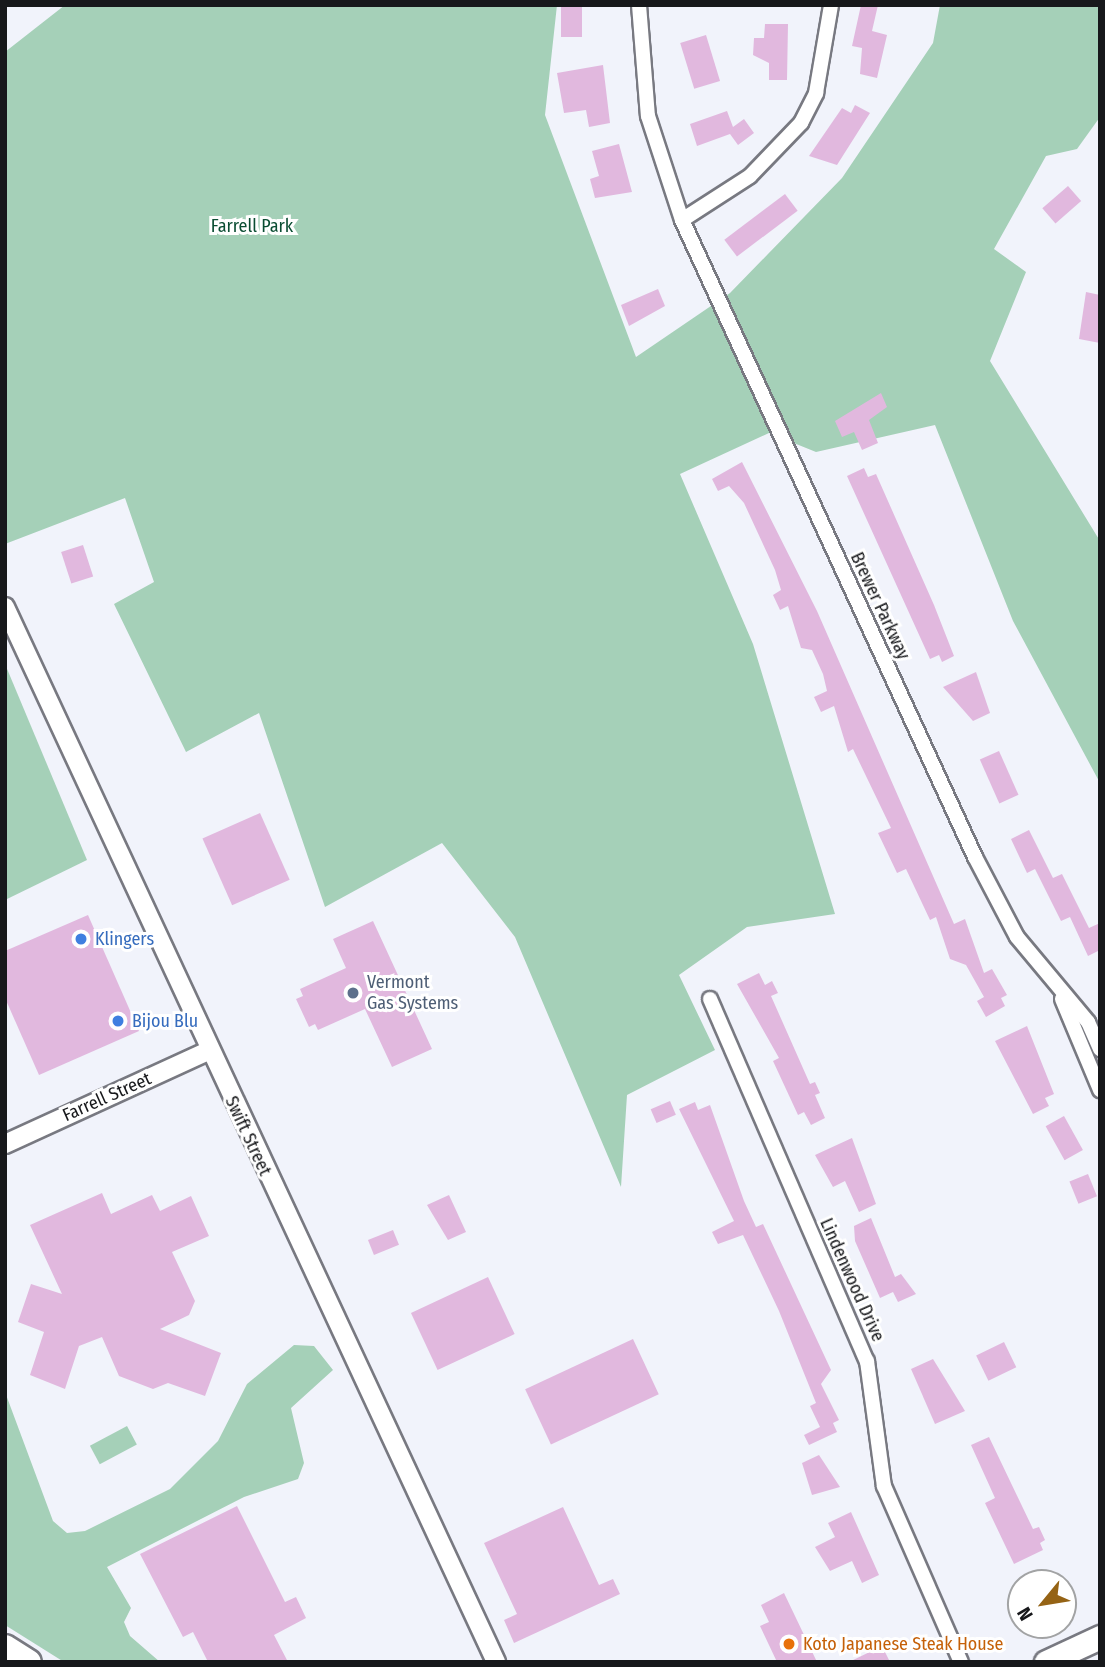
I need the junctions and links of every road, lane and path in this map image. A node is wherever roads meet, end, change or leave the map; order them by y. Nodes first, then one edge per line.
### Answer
1 (639, 5) edge
2 (831, 5) edge
3 (682, 220) junction
4 (5, 607) edge
5 (1061, 998) junction
6 (710, 999) dead end
7 (1100, 1049) edge
8 (208, 1051) junction
9 (1100, 1090) edge
10 (5, 1144) edge
11 (1100, 1637) edge
12 (5, 1647) edge
13 (29, 1662) edge
14 (496, 1662) edge
15 (961, 1662) edge
16 (1046, 1662) edge

1 - 3 street, Brewer Parkway
2 - 3 street
3 - 5 street, Brewer Parkway
4 - 8 street, Swift Street
5 - 7 street, Brewer Parkway
5 - 9 street, Brewer Parkway
6 - 15 street, Lindenwood Drive
8 - 10 street, Farrell Street
8 - 14 street, Swift Street
11 - 16 highway
12 - 13 highway

